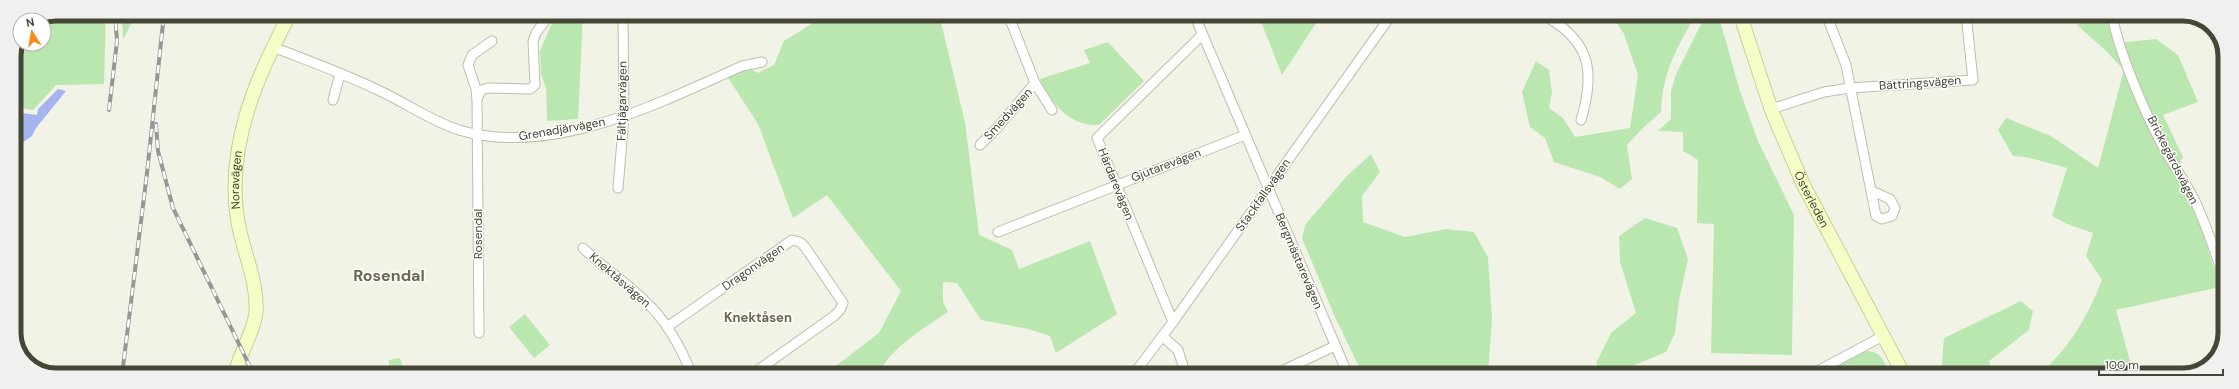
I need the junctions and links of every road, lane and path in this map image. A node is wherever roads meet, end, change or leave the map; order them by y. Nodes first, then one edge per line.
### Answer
1 (286, 21) edge
2 (545, 21) edge
3 (623, 21) edge
4 (1010, 21) edge
5 (1197, 21) edge
6 (1387, 21) edge
7 (1553, 21) edge
8 (1742, 21) edge
9 (1829, 21) edge
10 (1967, 21) edge
11 (2113, 21) edge
12 (1202, 35) junction
13 (492, 41) dead end
14 (273, 48) junction
15 (762, 62) dead end
16 (340, 74) junction
17 (1035, 83) junction
18 (1850, 88) junction
19 (477, 99) junction
20 (333, 100) dead end
21 (1771, 109) junction
22 (1052, 110) dead end
23 (624, 117) junction
24 (1581, 120) dead end
25 (478, 134) junction
26 (1245, 135) junction
27 (980, 145) dead end
28 (1116, 185) junction
29 (1268, 187) junction
30 (618, 188) dead end
31 (1872, 191) dead end
32 (998, 232) dead end
33 (583, 248) dead end
34 (2218, 261) edge
35 (1173, 322) junction
36 (667, 327) junction
37 (479, 334) dead end
38 (1162, 336) junction
39 (1883, 336) junction
40 (1335, 346) junction
41 (236, 368) edge
42 (688, 368) edge
43 (761, 368) edge
44 (1138, 368) edge
45 (1184, 368) edge
46 (1288, 368) edge
47 (1345, 368) edge
48 (1823, 368) edge
49 (1900, 368) edge

1 - 14 main road, Noravägen
2 - 19 street
3 - 23 street, Fältjägarvägen
4 - 17 street, Smedvägen
5 - 12 street, Bergmästarevägen
6 - 29 street, Stackfallsvägen
7 - 24 street
8 - 21 main road, Österleden
9 - 18 street
10 - 18 street, Bättringsvägen
11 - 34 street, Brickegårdsvägen
12 - 26 street, Bergmästarevägen
12 - 28 street, Härdarevägen
13 - 19 street, Rosendal
14 - 16 street, Grenadjärvägen
14 - 41 main road, Noravägen
15 - 23 street, Grenadjärvägen
16 - 20 street
16 - 25 street, Grenadjärvägen
17 - 22 street, Smedvägen
17 - 27 street, Smedvägen
18 - 21 street, Bättringsvägen
18 - 31 street
19 - 25 street, Rosendal
21 - 39 main road, Österleden
23 - 25 street, Grenadjärvägen
23 - 30 street, Fältjägarvägen
25 - 37 street, Rosendal
26 - 28 street, Gjutarevägen
26 - 29 street, Bergmästarevägen
28 - 32 street, Gjutarevägen
28 - 35 street, Härdarevägen
29 - 35 street, Stackfallsvägen
29 - 40 street, Bergmästarevägen
33 - 36 street, Knektåsvägen
35 - 38 street, Stackfallsvägen
36 - 42 street, Knektåsvägen
36 - 43 street, Dragonvägen
38 - 44 street, Stackfallsvägen
38 - 45 street
39 - 48 street
39 - 49 main road, Österleden
40 - 46 street
40 - 47 street, Bergmästarevägen

